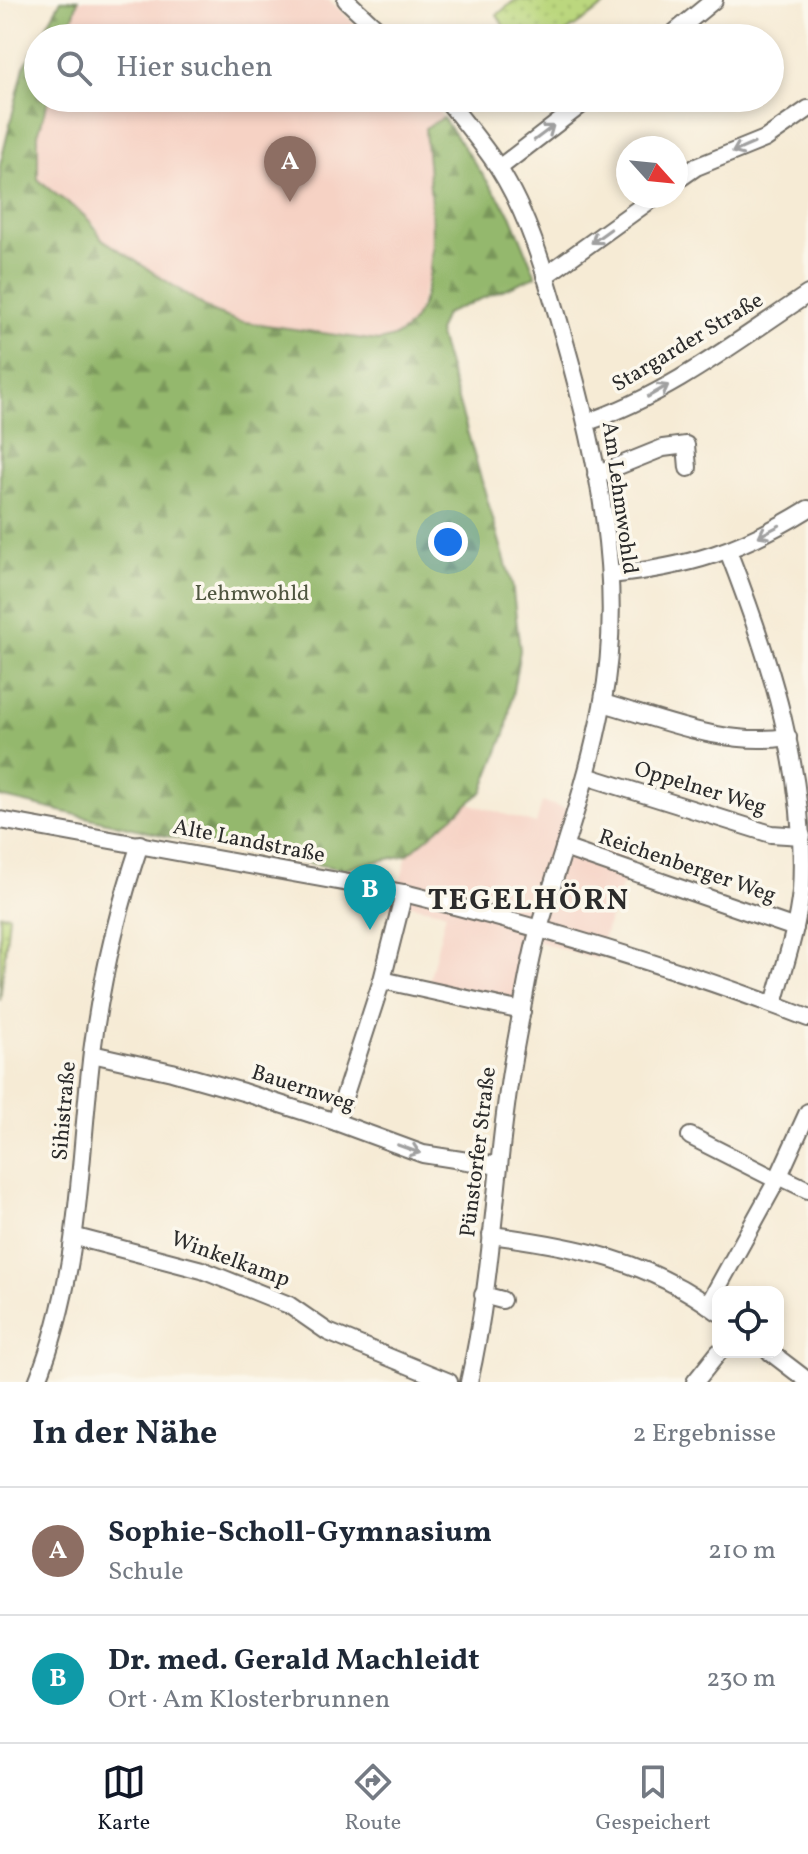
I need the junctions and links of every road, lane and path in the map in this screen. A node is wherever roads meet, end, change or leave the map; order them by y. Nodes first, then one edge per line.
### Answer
1 (346, 0) edge
2 (714, 0) edge
3 (372, 24) edge
4 (685, 24) edge
5 (808, 109) edge
6 (456, 112) edge
7 (572, 112) edge
8 (499, 168) junction
9 (688, 173) edge
10 (639, 208) edge
11 (545, 276) junction
12 (808, 294) edge
13 (587, 422) junction
14 (688, 468) dead end
15 (596, 475) junction
16 (808, 509) edge
17 (728, 551) junction
18 (610, 575) junction
19 (603, 703) junction
20 (788, 737) junction
21 (586, 776) junction
22 (803, 793) edge
23 (804, 813) edge
24 (0, 820) edge
25 (802, 836) junction
26 (140, 844) junction
27 (564, 848) junction
28 (404, 893) junction
29 (795, 928) junction
30 (539, 929) junction
31 (382, 980) junction
32 (774, 1004) junction
33 (522, 1011) junction
34 (808, 1018) edge
35 (92, 1054) junction
36 (808, 1112) edge
37 (336, 1122) junction
38 (690, 1136) dead end
39 (499, 1166) junction
40 (778, 1178) junction
41 (808, 1190) edge
42 (491, 1235) junction
43 (76, 1237) junction
44 (724, 1286) edge
45 (483, 1295) junction
46 (502, 1300) dead end
47 (712, 1307) edge
48 (714, 1358) edge
49 (778, 1358) edge
50 (808, 1381) edge
51 (37, 1382) edge
52 (449, 1382) edge
53 (469, 1382) edge
54 (695, 1382) edge

1 - 3 street
2 - 4 street
5 -> 9 street
6 - 8 street, Am Lehmwohld
8 -> 7 street
8 - 11 street, Am Lehmwohld
10 -> 11 street
11 - 13 street, Am Lehmwohld
13 -> 12 street, Stargarder Straße
13 - 15 street, Am Lehmwohld
14 - 15 street
15 - 18 street, Am Lehmwohld
16 -> 17 street
17 - 18 street
17 - 20 street
18 - 19 street, Am Lehmwohld
19 - 20 street
19 - 21 street, Am Lehmwohld
20 - 22 street
21 - 25 street, Oppelner Weg
21 - 27 street, Am Lehmwohld
22 - 23 street
23 - 25 street
24 - 26 street, Alte Landstraße
25 - 29 street
26 - 28 street, Alte Landstraße
26 - 35 street, Sihistraße
27 - 29 street, Reichenberger Weg
27 - 30 street, Am Lehmwohld
28 - 30 street, Alte Landstraße
28 - 31 street
29 - 32 street
30 - 32 street, Alte Landstraße
30 - 33 street, Pünstorfer Straße
31 - 33 street
31 - 37 street
32 - 34 street, Alte Landstraße
33 - 39 street, Pünstorfer Straße
35 - 37 street, Bauernweg
35 - 43 street, Sihistraße
36 - 40 street
37 -> 39 street, Bauernweg
38 - 40 street
39 - 42 street, Pünstorfer Straße
40 - 41 street
40 - 44 street
42 - 45 street, Pünstorfer Straße
42 - 47 street
43 - 51 street, Sihistraße
43 - 52 street, Winkelkamp
45 - 46 street
45 - 53 street, Pünstorfer Straße
48 - 54 street
49 - 50 street

